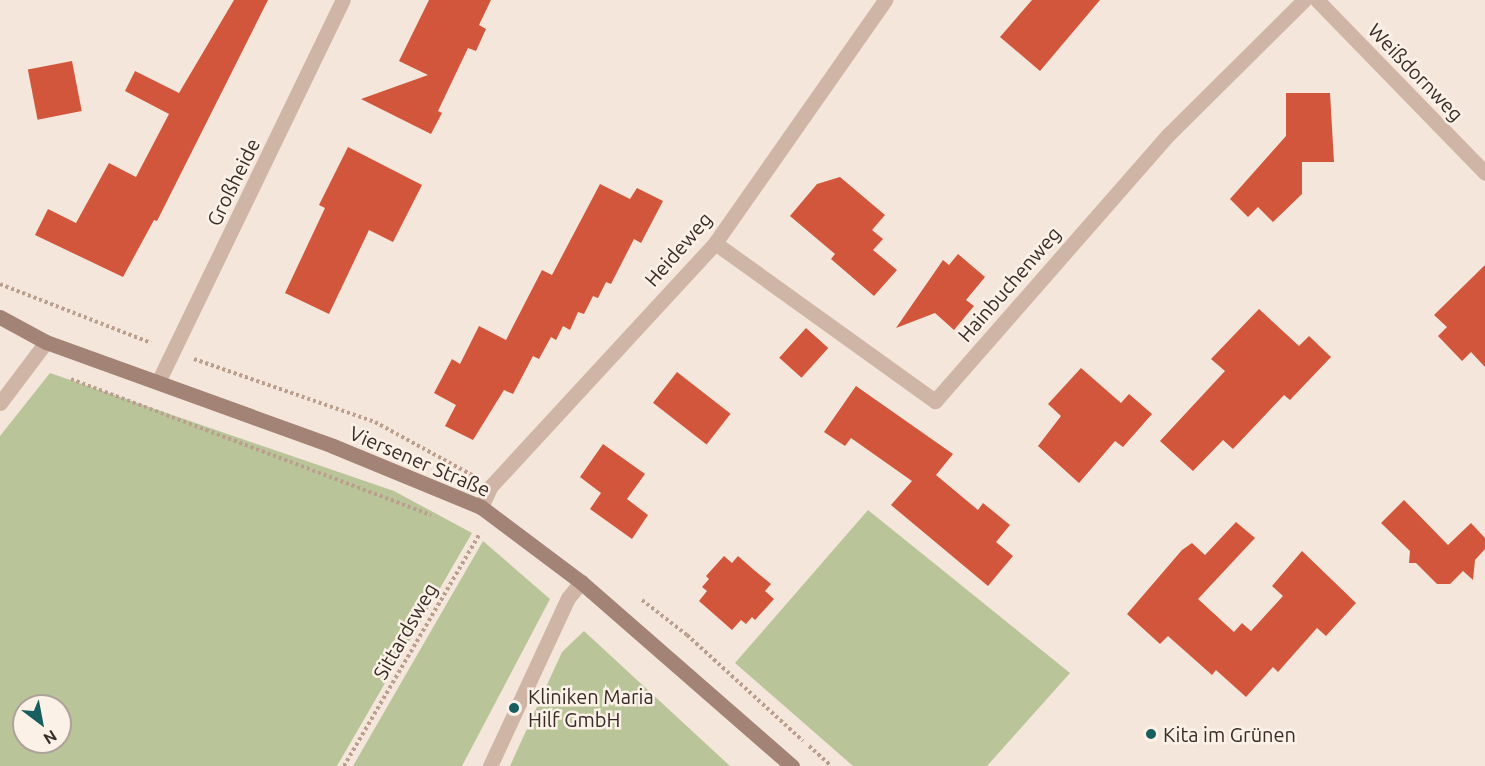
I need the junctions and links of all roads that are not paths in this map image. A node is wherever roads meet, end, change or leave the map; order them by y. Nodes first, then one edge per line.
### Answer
1 (343, 0) edge
2 (885, 0) edge
3 (1304, 0) edge
4 (1317, 0) edge
5 (1485, 173) edge
6 (715, 243) junction
7 (0, 317) edge
8 (46, 342) junction
9 (158, 382) junction
10 (0, 403) edge
11 (481, 507) junction
12 (581, 582) junction
13 (490, 766) edge
14 (792, 766) edge

1 - 9 street, Großheide
2 - 6 street, Heideweg
3 - 6 street, Hainbuchenweg
4 - 5 street, Weißdornweg
6 - 11 street, Heideweg
7 - 8 main road, Viersener Straße
8 - 9 main road, Viersener Straße
8 - 10 street
9 - 11 main road, Viersener Straße
11 - 12 main road, Viersener Straße
12 - 13 street
12 - 14 main road, Viersener Straße

